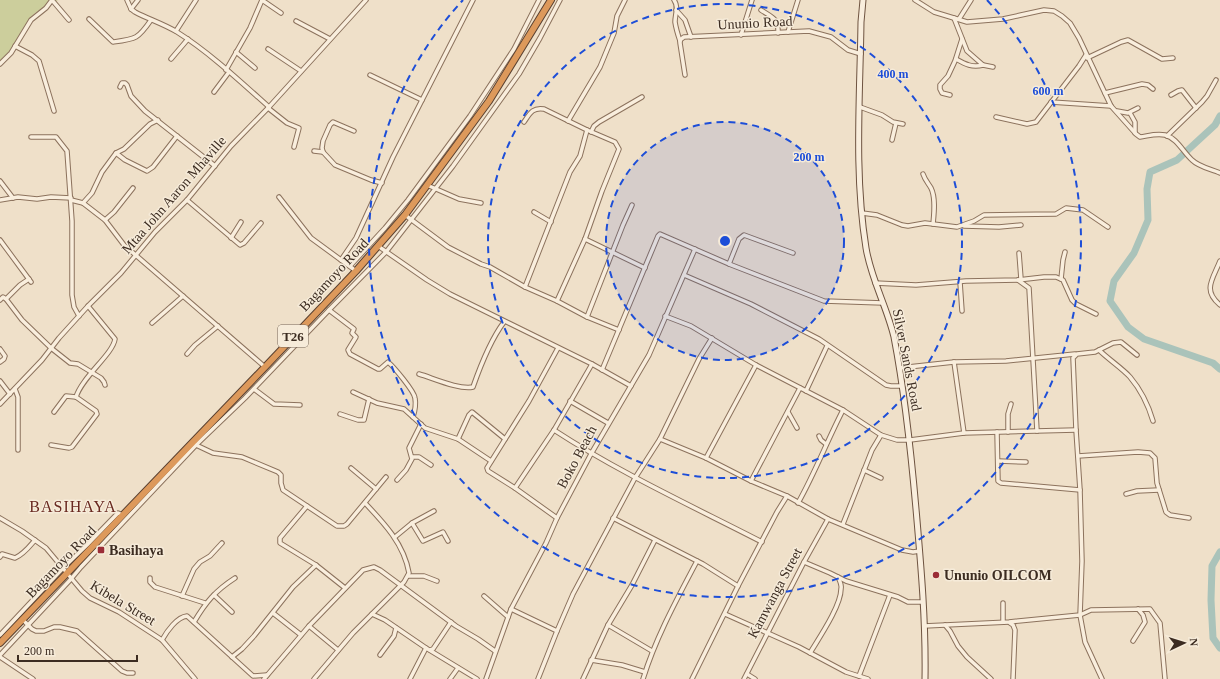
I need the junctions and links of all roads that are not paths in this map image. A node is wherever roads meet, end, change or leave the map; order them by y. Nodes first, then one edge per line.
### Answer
1 (52, 0) edge
2 (127, 0) edge
3 (138, 0) edge
4 (196, 0) edge
5 (262, 0) edge
6 (366, 0) edge
7 (473, 0) edge
8 (539, 0) edge
9 (551, 0) edge
10 (560, 0) edge
11 (624, 0) edge
12 (674, 0) edge
13 (752, 0) edge
14 (798, 0) edge
15 (863, 0) edge
16 (915, 0) edge
17 (971, 0) edge
18 (131, 9) junction
19 (676, 10) junction
20 (761, 10) dead end
21 (281, 13) dead end
22 (954, 18) junction
23 (88, 19) dead end
24 (69, 20) dead end
25 (151, 20) junction
26 (959, 20) junction
27 (296, 21) dead end
28 (176, 31) junction
29 (788, 32) junction
30 (778, 33) junction
31 (741, 35) junction
32 (691, 37) junction
33 (188, 39) junction
34 (330, 39) junction
35 (962, 39) junction
36 (680, 43) junction
37 (15, 46) junction
38 (268, 49) dead end
39 (236, 52) junction
40 (861, 54) junction
41 (1087, 56) junction
42 (1173, 58) dead end
43 (172, 59) dead end
44 (956, 59) junction
45 (0, 64) edge
46 (983, 65) junction
47 (993, 67) dead end
48 (255, 68) dead end
49 (502, 68) junction
50 (228, 71) junction
51 (302, 71) junction
52 (508, 71) junction
53 (370, 75) dead end
54 (685, 75) dead end
55 (1216, 80) dead end
56 (120, 87) dead end
57 (1153, 89) dead end
58 (214, 92) dead end
59 (1105, 93) junction
60 (950, 95) dead end
61 (1171, 95) dead end
62 (642, 97) dead end
63 (422, 100) junction
64 (1051, 102) junction
65 (1111, 106) junction
66 (269, 108) junction
67 (860, 108) junction
68 (1138, 108) dead end
69 (1196, 108) junction
70 (54, 111) dead end
71 (1115, 111) junction
72 (1130, 113) junction
73 (996, 117) dead end
74 (158, 120) junction
75 (568, 121) junction
76 (524, 122) dead end
77 (896, 123) junction
78 (903, 124) dead end
79 (587, 130) junction
80 (354, 132) dead end
81 (592, 132) junction
82 (1135, 133) junction
83 (177, 136) junction
84 (1167, 136) junction
85 (31, 137) dead end
86 (892, 140) dead end
87 (294, 147) dead end
88 (314, 152) dead end
89 (323, 152) junction
90 (116, 153) junction
91 (215, 166) junction
92 (1220, 173) edge
93 (923, 174) dead end
94 (0, 181) edge
95 (382, 183) junction
96 (427, 185) junction
97 (133, 188) dead end
98 (435, 189) junction
99 (278, 197) dead end
100 (13, 198) junction
101 (71, 199) junction
102 (0, 200) edge
103 (188, 200) junction
104 (83, 203) junction
105 (480, 203) dead end
106 (632, 205) dead end
107 (534, 212) dead end
108 (862, 213) junction
109 (405, 215) junction
110 (105, 220) junction
111 (411, 220) junction
112 (241, 222) dead end
113 (551, 222) junction
114 (261, 223) dead end
115 (933, 224) junction
116 (1020, 225) dead end
117 (960, 226) junction
118 (1108, 227) dead end
119 (231, 238) junction
120 (585, 239) junction
121 (0, 240) edge
122 (378, 246) junction
123 (695, 249) junction
124 (386, 252) junction
125 (1065, 252) dead end
126 (612, 253) junction
127 (793, 253) dead end
128 (1019, 253) dead end
129 (136, 255) junction
130 (340, 260) junction
131 (1220, 261) edge
132 (729, 264) junction
133 (350, 266) junction
134 (646, 268) junction
135 (356, 271) junction
136 (684, 275) junction
137 (1020, 279) junction
138 (1061, 279) junction
139 (960, 282) junction
140 (875, 283) junction
141 (525, 287) junction
142 (184, 296) junction
143 (6, 299) junction
144 (0, 300) edge
145 (557, 301) junction
146 (883, 303) junction
147 (1220, 305) edge
148 (88, 306) junction
149 (329, 310) junction
150 (962, 311) dead end
151 (1096, 314) dead end
152 (79, 316) junction
153 (665, 316) junction
154 (587, 317) junction
155 (504, 322) junction
156 (152, 323) dead end
157 (218, 326) junction
158 (620, 330) junction
159 (712, 338) junction
160 (827, 346) junction
161 (51, 348) junction
162 (558, 348) junction
163 (0, 349) edge
164 (1099, 350) junction
165 (187, 354) dead end
166 (1076, 354) junction
167 (1137, 355) dead end
168 (1033, 358) junction
169 (0, 362) edge
170 (954, 362) junction
171 (592, 364) junction
172 (756, 365) junction
173 (265, 367) junction
174 (899, 368) junction
175 (602, 370) junction
176 (91, 372) junction
177 (419, 374) dead end
178 (0, 381) edge
179 (105, 385) dead end
180 (632, 386) junction
181 (902, 386) junction
182 (15, 388) junction
183 (254, 388) junction
184 (800, 388) junction
185 (806, 391) junction
186 (353, 392) dead end
187 (10, 394) junction
188 (76, 397) junction
189 (369, 399) junction
190 (570, 401) junction
191 (0, 404) edge
192 (1011, 404) dead end
193 (300, 405) dead end
194 (843, 410) junction
195 (54, 412) dead end
196 (788, 412) junction
197 (340, 414) dead end
198 (413, 417) junction
199 (1153, 421) dead end
200 (421, 424) junction
201 (608, 424) junction
202 (796, 428) dead end
203 (554, 430) junction
204 (1076, 430) junction
205 (1037, 431) junction
206 (997, 432) junction
207 (1008, 432) junction
208 (964, 433) junction
209 (882, 435) junction
210 (819, 436) dead end
211 (458, 439) junction
212 (505, 439) junction
213 (660, 439) junction
214 (910, 440) junction
215 (826, 444) junction
216 (51, 445) dead end
217 (196, 445) junction
218 (18, 450) dead end
219 (591, 454) junction
220 (1078, 456) junction
221 (412, 457) junction
222 (706, 458) junction
223 (491, 461) junction
224 (998, 461) junction
225 (1026, 462) dead end
226 (431, 465) dead end
227 (351, 468) dead end
228 (864, 470) junction
229 (386, 477) dead end
230 (635, 478) junction
231 (880, 478) dead end
232 (397, 480) dead end
233 (751, 481) junction
234 (515, 488) junction
235 (376, 489) junction
236 (1080, 490) junction
237 (1159, 490) junction
238 (1126, 494) dead end
239 (787, 496) junction
240 (365, 502) junction
241 (798, 503) junction
242 (306, 506) junction
243 (434, 511) dead end
244 (123, 514) junction
245 (0, 518) edge
246 (557, 518) junction
247 (613, 518) junction
248 (828, 518) junction
249 (1189, 518) dead end
250 (412, 523) junction
251 (843, 524) junction
252 (395, 537) junction
253 (35, 540) junction
254 (655, 540) junction
255 (448, 541) dead end
256 (762, 542) junction
257 (222, 543) dead end
258 (920, 551) junction
259 (0, 557) edge
260 (697, 561) junction
261 (804, 562) junction
262 (316, 565) junction
263 (62, 568) junction
264 (408, 576) junction
265 (69, 577) junction
266 (838, 577) junction
267 (150, 578) dead end
268 (235, 578) dead end
269 (437, 581) dead end
270 (848, 582) junction
271 (401, 585) junction
272 (738, 586) junction
273 (345, 588) junction
274 (842, 588) junction
275 (214, 594) junction
276 (890, 595) junction
277 (182, 596) junction
278 (484, 596) dead end
279 (923, 602) junction
280 (205, 603) junction
281 (1004, 603) dead end
282 (511, 609) junction
283 (1138, 609) junction
284 (232, 612) dead end
285 (273, 613) junction
286 (372, 614) junction
287 (725, 614) junction
288 (1080, 615) junction
289 (508, 617) junction
290 (22, 619) junction
291 (194, 622) junction
292 (451, 622) junction
293 (1003, 622) junction
294 (1009, 622) junction
295 (28, 624) junction
296 (608, 625) junction
297 (309, 626) junction
298 (924, 626) junction
299 (945, 626) junction
300 (396, 628) junction
301 (557, 631) junction
302 (767, 633) junction
303 (0, 635) edge
304 (301, 635) junction
305 (162, 640) junction
306 (1133, 641) dead end
307 (0, 643) edge
308 (426, 648) junction
309 (338, 650) junction
310 (430, 650) junction
311 (495, 651) junction
312 (652, 651) junction
313 (810, 653) junction
314 (380, 655) dead end
315 (0, 656) edge
316 (232, 657) junction
317 (591, 660) junction
318 (458, 668) junction
319 (645, 672) junction
320 (133, 673) dead end
321 (747, 674) junction
322 (268, 675) junction
323 (859, 676) junction
324 (253, 677) edge
325 (33, 679) edge
326 (195, 679) edge
327 (264, 679) edge
328 (314, 679) edge
329 (410, 679) edge
330 (450, 679) edge
331 (477, 679) edge
332 (486, 679) edge
333 (538, 679) edge
334 (583, 679) edge
335 (643, 679) edge
336 (692, 679) edge
337 (744, 679) edge
338 (755, 679) edge
339 (868, 679) edge
340 (925, 679) edge
341 (991, 679) edge
342 (1013, 679) edge
343 (1102, 679) edge
344 (1165, 679) edge

1 - 24 street
1 - 37 street
2 - 18 street
3 - 18 street
4 - 28 street
5 - 21 street
5 - 39 street
6 - 34 street, Mtaa John Aaron Mhaville
7 - 63 street
8 - 49 street
9 - 52 highway, Bagamoyo Road / T26
10 - 98 street
11 - 75 street
12 - 19 street
13 - 31 street
14 - 29 street
15 - 40 street, Silver Sands Road
16 - 22 street
17 - 26 street
18 - 25 street
19 - 32 street
19 - 36 street
20 - 30 street
22 - 26 street
22 - 35 street
23 - 25 street
25 - 28 street
26 - 41 street
27 - 34 street
28 - 33 street
29 - 30 street, Ununio Road
29 - 40 street, Ununio Road
30 - 31 street, Ununio Road
31 - 32 street, Ununio Road
32 - 36 street, Ununio Road
33 - 43 street
33 - 50 street
34 - 51 street, Mtaa John Aaron Mhaville
35 - 44 street
35 - 46 street
36 - 54 street
37 - 45 street
37 - 70 street
38 - 51 street
39 - 48 street
39 - 50 street
40 - 67 street, Silver Sands Road
41 - 42 street
41 - 59 street
41 - 64 street
44 - 46 street
44 - 60 street
46 - 47 street
49 - 52 street
49 - 133 street
50 - 58 street
50 - 66 street
51 - 66 street, Mtaa John Aaron Mhaville
52 - 96 highway, Bagamoyo Road / T26
53 - 63 street
55 - 69 street
56 - 74 street
57 - 59 street
59 - 65 street
61 - 69 street
62 - 81 street
63 - 95 street
64 - 65 street
64 - 73 street
65 - 71 street
66 - 87 street
66 - 91 street, Mtaa John Aaron Mhaville
67 - 77 street
67 - 108 street, Silver Sands Road
68 - 72 street
69 - 84 street
71 - 72 street
71 - 82 street
72 - 82 street
74 - 83 street
74 - 90 street
75 - 76 street
75 - 79 street
77 - 78 street
77 - 86 street
79 - 81 street
79 - 113 street
80 - 89 street
81 - 120 street
82 - 84 street
83 - 90 street
83 - 91 street
84 - 92 street
85 - 101 street
88 - 89 street
89 - 95 street
90 - 104 street
91 - 103 street, Mtaa John Aaron Mhaville
93 - 115 street
94 - 100 street
95 - 130 street
96 - 98 street
96 - 109 highway, Bagamoyo Road / T26
97 - 110 street
98 - 105 street
98 - 111 street
99 - 130 street
100 - 101 street
100 - 102 street
101 - 104 street
101 - 152 street
103 - 119 street
103 - 129 street, Mtaa John Aaron Mhaville
104 - 110 street
106 - 126 street
107 - 113 street
108 - 115 street
108 - 140 street, Silver Sands Road
109 - 111 street
109 - 122 highway, Bagamoyo Road / T26
110 - 129 street
111 - 124 street
111 - 141 street
112 - 119 street
113 - 141 street
114 - 119 street
115 - 117 street
116 - 117 street
117 - 118 street
120 - 126 street
120 - 145 street
121 - 143 street
122 - 124 street
122 - 135 highway, Bagamoyo Road / T26
123 - 132 street
123 - 134 street
123 - 136 street, Boko Beach
124 - 149 street
124 - 155 street
125 - 138 street
126 - 134 street
126 - 154 street
127 - 132 street
128 - 137 street
129 - 142 street
129 - 148 street, Mtaa John Aaron Mhaville
130 - 133 street
131 - 147 street
132 - 146 street
133 - 135 street
134 - 158 street
135 - 173 highway, Bagamoyo Road / T26
136 - 153 street, Boko Beach
136 - 160 street
137 - 138 street
137 - 139 street
137 - 168 street
138 - 151 street
139 - 140 street
139 - 150 street
140 - 146 street, Silver Sands Road
141 - 145 street
142 - 156 street
142 - 157 street
143 - 144 street
143 - 161 street
145 - 154 street
146 - 174 street, Silver Sands Road
148 - 152 street, Mtaa John Aaron Mhaville
148 - 176 street
149 - 183 street
149 - 198 street
152 - 161 street, Mtaa John Aaron Mhaville
153 - 159 street
153 - 180 street, Boko Beach
154 - 158 street
155 - 162 street
155 - 177 street
157 - 165 street
157 - 173 street
158 - 175 street
159 - 172 street
159 - 213 street
160 - 181 street
160 - 185 street
161 - 176 street
161 - 182 street, Mtaa John Aaron Mhaville
162 - 171 street
162 - 212 street
163 - 169 street
164 - 166 street
164 - 167 street
164 - 199 street
166 - 168 street
166 - 204 street
168 - 170 street
168 - 205 street
170 - 174 street
170 - 208 street
171 - 175 street
171 - 190 street
172 - 184 street
172 - 222 street
173 - 244 highway, Bagamoyo Road / T26
174 - 181 street, Silver Sands Road
175 - 180 street
176 - 179 street
176 - 188 street
178 - 187 street
180 - 201 street, Boko Beach
181 - 214 street, Silver Sands Road
182 - 187 street, Mtaa John Aaron Mhaville
182 - 218 street
183 - 193 street
183 - 217 street
184 - 185 street
184 - 196 street
185 - 194 street
186 - 189 street
187 - 191 street, Mtaa John Aaron Mhaville
188 - 195 street
188 - 216 street
189 - 197 street
189 - 198 street
190 - 201 street
190 - 203 street
192 - 207 street
194 - 209 street
194 - 215 street
196 - 202 street
196 - 233 street
198 - 200 street
200 - 211 street
200 - 221 street
201 - 219 street, Boko Beach
203 - 219 street
203 - 234 street
204 - 205 street
204 - 220 street
205 - 207 street
206 - 207 street
206 - 208 street
206 - 224 street
208 - 214 street
209 - 214 street
209 - 228 street
210 - 215 street
211 - 212 street
211 - 223 street
212 - 223 street
213 - 222 street
213 - 230 street
214 - 258 street, Silver Sands Road
215 - 241 street
217 - 242 street
217 - 265 street
219 - 230 street
219 - 246 street, Boko Beach
220 - 236 street
220 - 237 street
221 - 226 street
221 - 232 street
222 - 233 street
223 - 234 street
224 - 225 street
224 - 236 street
227 - 235 street
228 - 231 street
228 - 251 street
229 - 235 street
230 - 247 street
230 - 256 street
233 - 239 street
234 - 246 street
235 - 240 street
236 - 288 street
237 - 238 street
237 - 249 street
239 - 241 street
239 - 256 street
240 - 242 street
240 - 252 street
241 - 248 street
242 - 262 street
243 - 250 street
244 - 263 street
244 - 265 highway, Bagamoyo Road / T26
245 - 253 street, Kibela Street
246 - 282 street, Boko Beach
247 - 254 street
247 - 301 street
248 - 251 street
248 - 261 street, Kamwanga Street
250 - 252 street
250 - 255 street
251 - 258 street
252 - 264 street
253 - 259 street
253 - 263 street, Kibela Street
254 - 260 street
254 - 296 street
256 - 272 street
257 - 277 street
258 - 279 street, Silver Sands Road
260 - 272 street
260 - 312 street
261 - 266 street
261 - 302 street, Kamwanga Street
262 - 273 street
262 - 285 street
263 - 265 street, Kibela Street
263 - 303 street
264 - 269 street
264 - 271 street
265 - 290 highway, Bagamoyo Road / T26
265 - 295 street
265 - 305 street, Kibela Street
266 - 270 street
266 - 274 street
267 - 277 street
268 - 275 street
270 - 274 street
270 - 276 street
271 - 273 street
271 - 286 street
271 - 292 street
272 - 287 street
273 - 297 street
274 - 313 street
275 - 280 street
275 - 284 street
276 - 279 street
276 - 323 street
277 - 280 street
278 - 289 street
279 - 298 street, Silver Sands Road
280 - 291 street
281 - 293 street
282 - 289 street, Boko Beach
282 - 301 street
283 - 288 street
283 - 306 street
283 - 344 street
285 - 304 street
285 - 316 street
286 - 300 street
286 - 309 street
287 - 302 street
287 - 336 street
288 - 294 street
288 - 343 street
289 - 311 street, Boko Beach
290 - 295 street
290 - 307 highway, Bagamoyo Road / T26
291 - 305 street
291 - 316 street
292 - 310 street
292 - 311 street
293 - 294 street
293 - 299 street
294 - 342 street
295 - 315 street
295 - 320 street
296 - 312 street
296 - 317 street
297 - 304 street
297 - 309 street
298 - 299 street
298 - 340 street, Silver Sands Road
299 - 341 street
300 - 308 street
300 - 314 street
301 - 333 street
302 - 313 street
302 - 321 street, Kamwanga Street
304 - 322 street
305 - 326 street, Kibela Street
308 - 310 street
308 - 329 street
309 - 328 street
310 - 318 street
311 - 332 street, Boko Beach
312 - 319 street
313 - 323 street
315 - 325 street
316 - 324 street
317 - 319 street
317 - 334 street
318 - 330 street
318 - 331 street
319 - 335 street
321 - 337 street, Kamwanga Street
321 - 338 street
322 - 324 street
322 - 327 street
323 - 339 street

